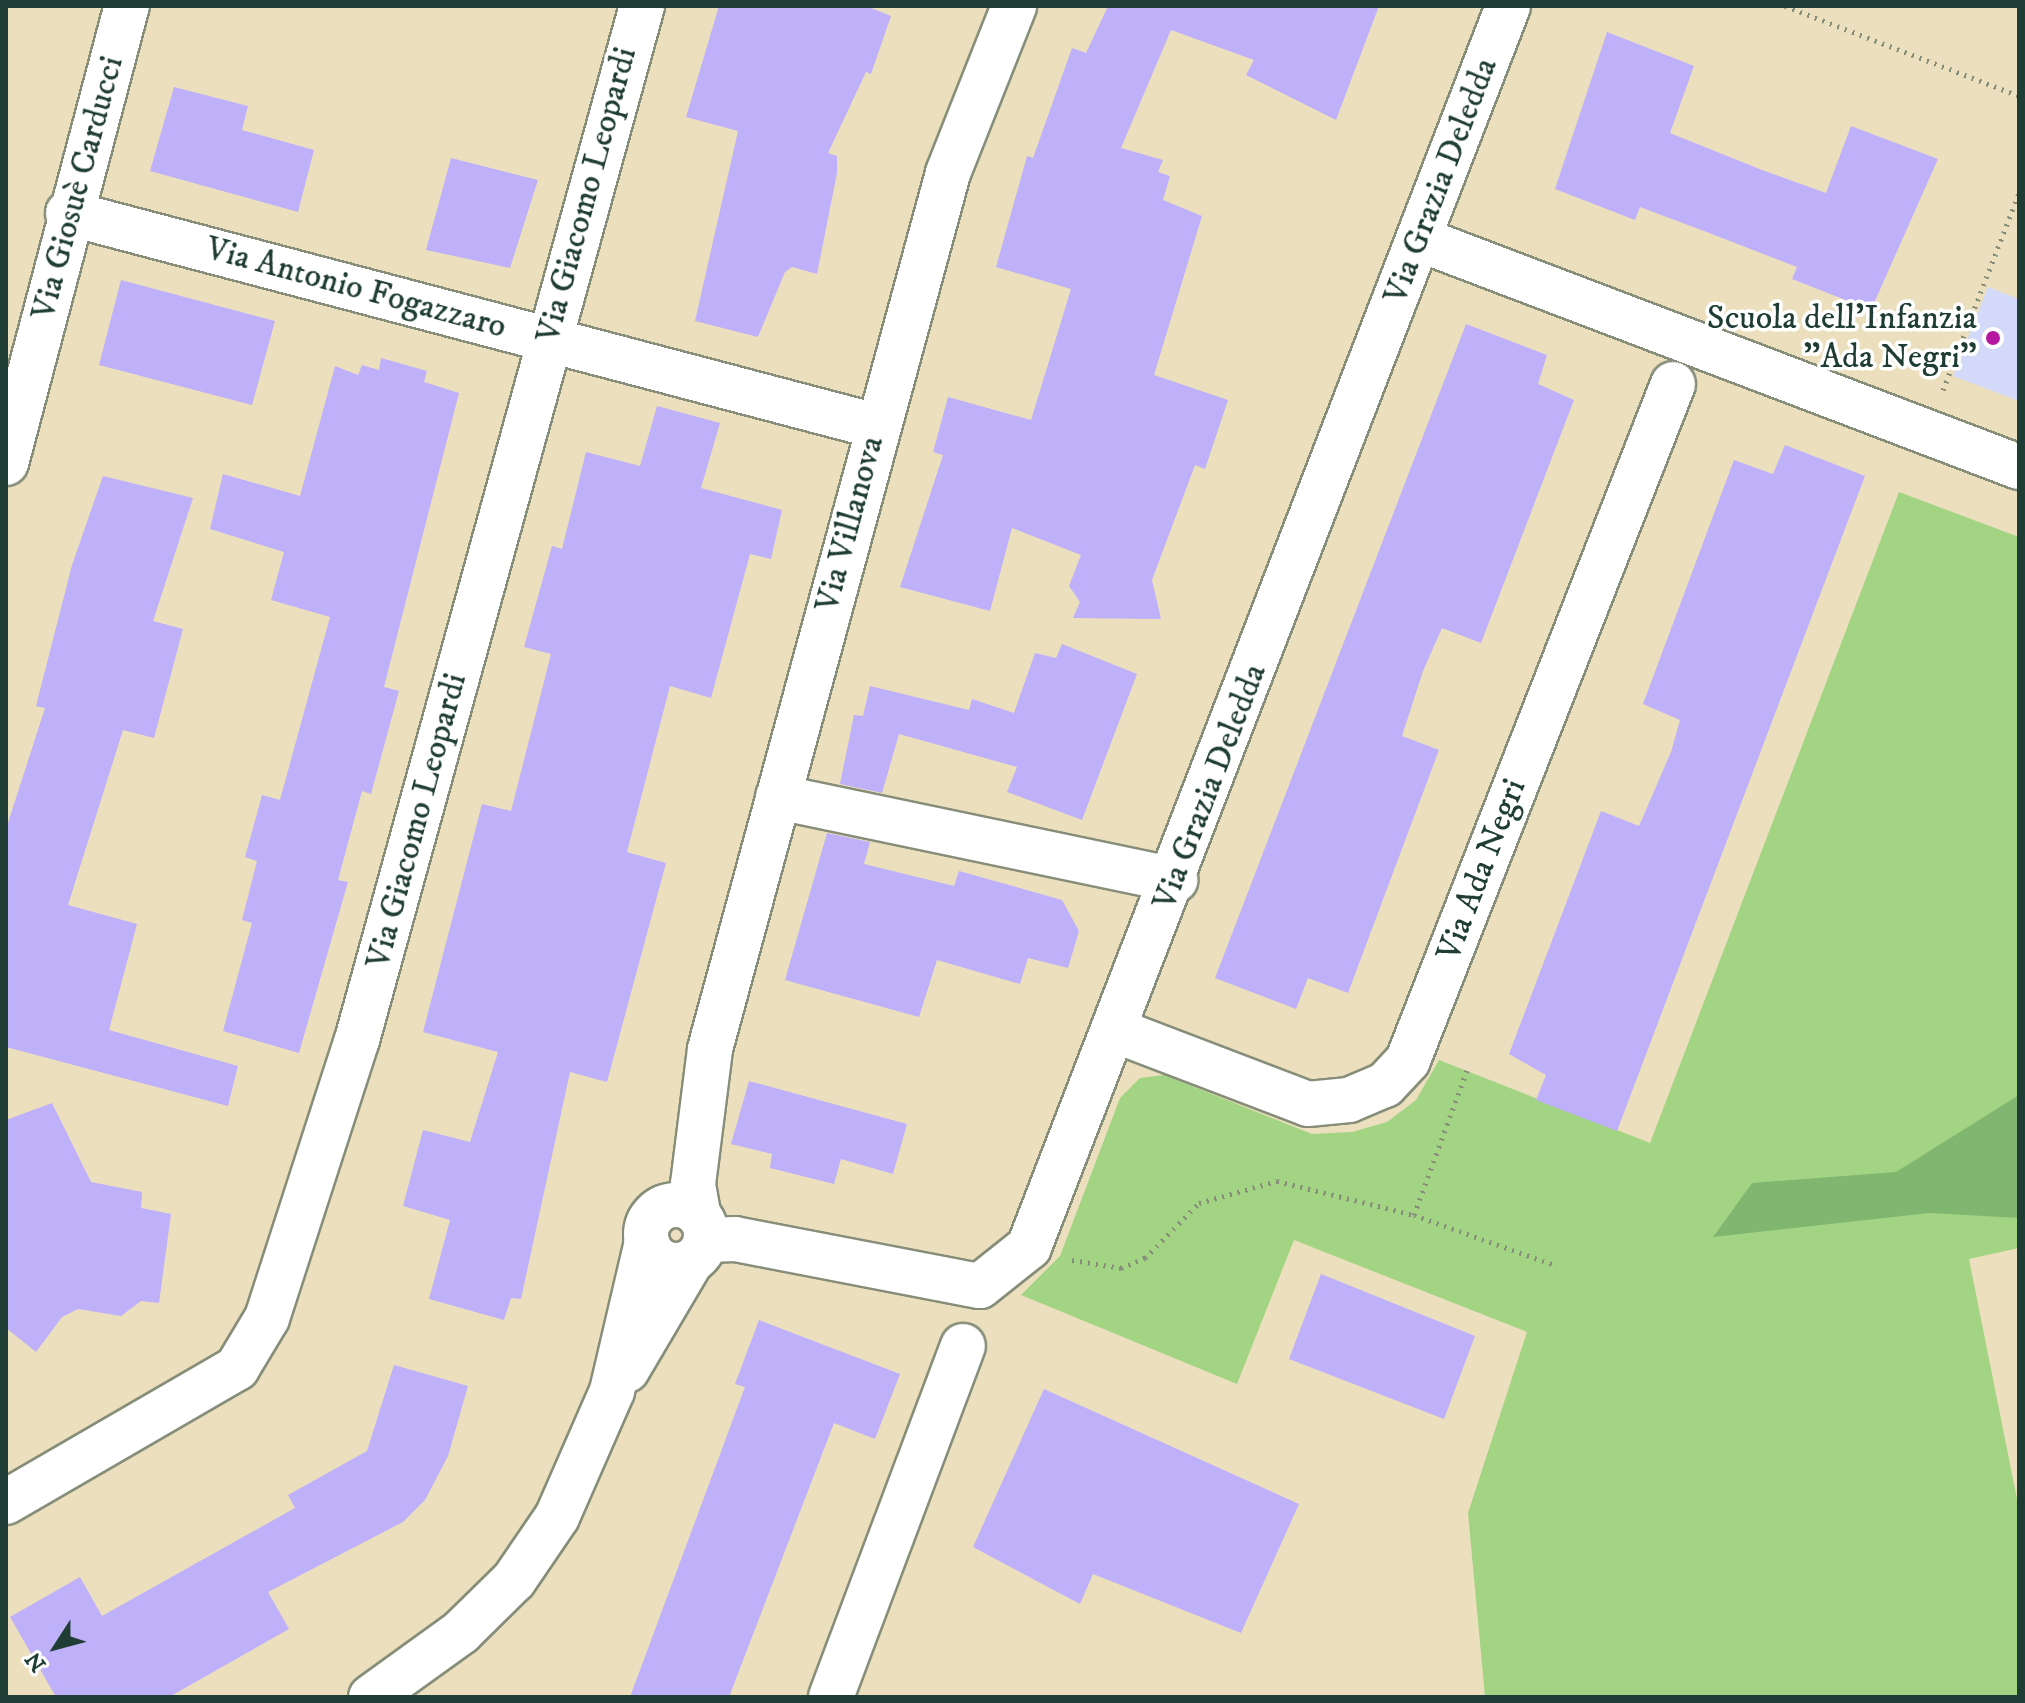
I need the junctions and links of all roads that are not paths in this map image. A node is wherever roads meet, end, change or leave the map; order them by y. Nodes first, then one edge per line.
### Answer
1 (127, 6) edge
2 (642, 6) edge
3 (1014, 6) edge
4 (1508, 6) edge
5 (68, 213) junction
6 (1419, 239) junction
7 (548, 338) junction
8 (1673, 384) dead end
9 (876, 426) junction
10 (6, 463) edge
11 (2019, 467) edge
12 (778, 797) junction
13 (1175, 880) junction
14 (1117, 1031) junction
15 (710, 1049) junction
16 (650, 1229) junction
17 (698, 1239) junction
18 (963, 1346) dead end
19 (612, 1391) junction
20 (6, 1502) edge
21 (371, 1697) edge
22 (831, 1697) edge

1 - 5 street, Via Giosuè Carducci
2 - 7 street, Via Giacomo Leopardi
3 - 9 street, Via Villanova
4 - 6 street, Via Grazia Deledda
5 - 7 street, Via Antonio Fogazzaro
5 - 10 street, Via Giosuè Carducci
6 - 11 street
6 - 13 street, Via Grazia Deledda
7 - 9 street, Via Antonio Fogazzaro
7 - 20 street, Via Giacomo Leopardi
8 - 14 street, Via Ada Negri
9 - 12 street, Via Villanova
12 - 13 street
12 - 15 street, Via Villanova
13 - 14 street, Via Grazia Deledda
14 - 17 street, Via Grazia Deledda
15 - 16 street, Via Villanova
15 - 17 street, Via Villanova
16 - 17 street, Via Grazia Deledda
16 - 19 street, Via Villanova
17 - 19 street, Via Villanova
18 - 22 street
19 - 21 street, Via Villanova

